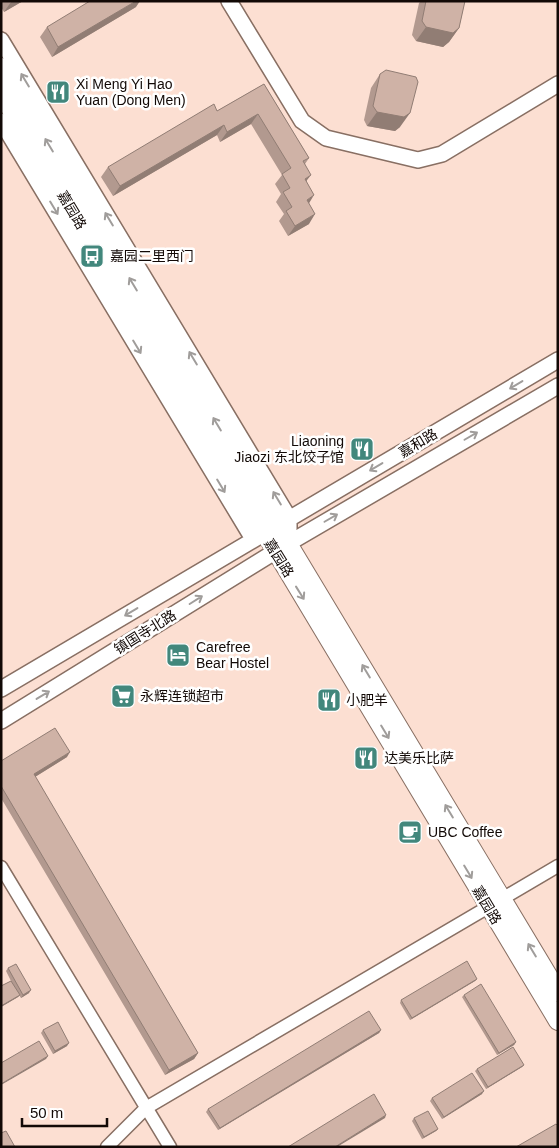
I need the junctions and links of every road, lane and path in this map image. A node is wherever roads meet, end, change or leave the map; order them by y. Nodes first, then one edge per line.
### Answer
1 (229, 1) edge
2 (1, 40) edge
3 (1, 67) edge
4 (557, 86) edge
5 (1, 93) edge
6 (1, 121) edge
7 (558, 360) edge
8 (558, 386) edge
9 (271, 529) junction
10 (282, 547) junction
11 (1, 689) edge
12 (1, 721) edge
13 (558, 866) edge
14 (1, 867) edge
15 (495, 903) junction
16 (558, 992) edge
17 (558, 1021) edge
18 (146, 1108) junction
19 (106, 1147) edge
20 (170, 1147) edge

1 - 4 street
9 -> 2 street
9 -> 3 main road, 嘉园路
5 - 9 main road, 嘉园路
6 -> 9 street
7 -> 9 street, 嘉和路
10 -> 8 street, 嘉和路
9 - 10 main road, 嘉园路
9 -> 11 street, 镇国寺北路
12 -> 10 street, 镇国寺北路
10 - 15 main road, 嘉园路
13 - 15 street
14 - 18 street
16 -> 15 main road, 嘉园路
15 - 17 main road, 嘉园路
15 - 18 street
18 - 19 street
18 - 20 street

